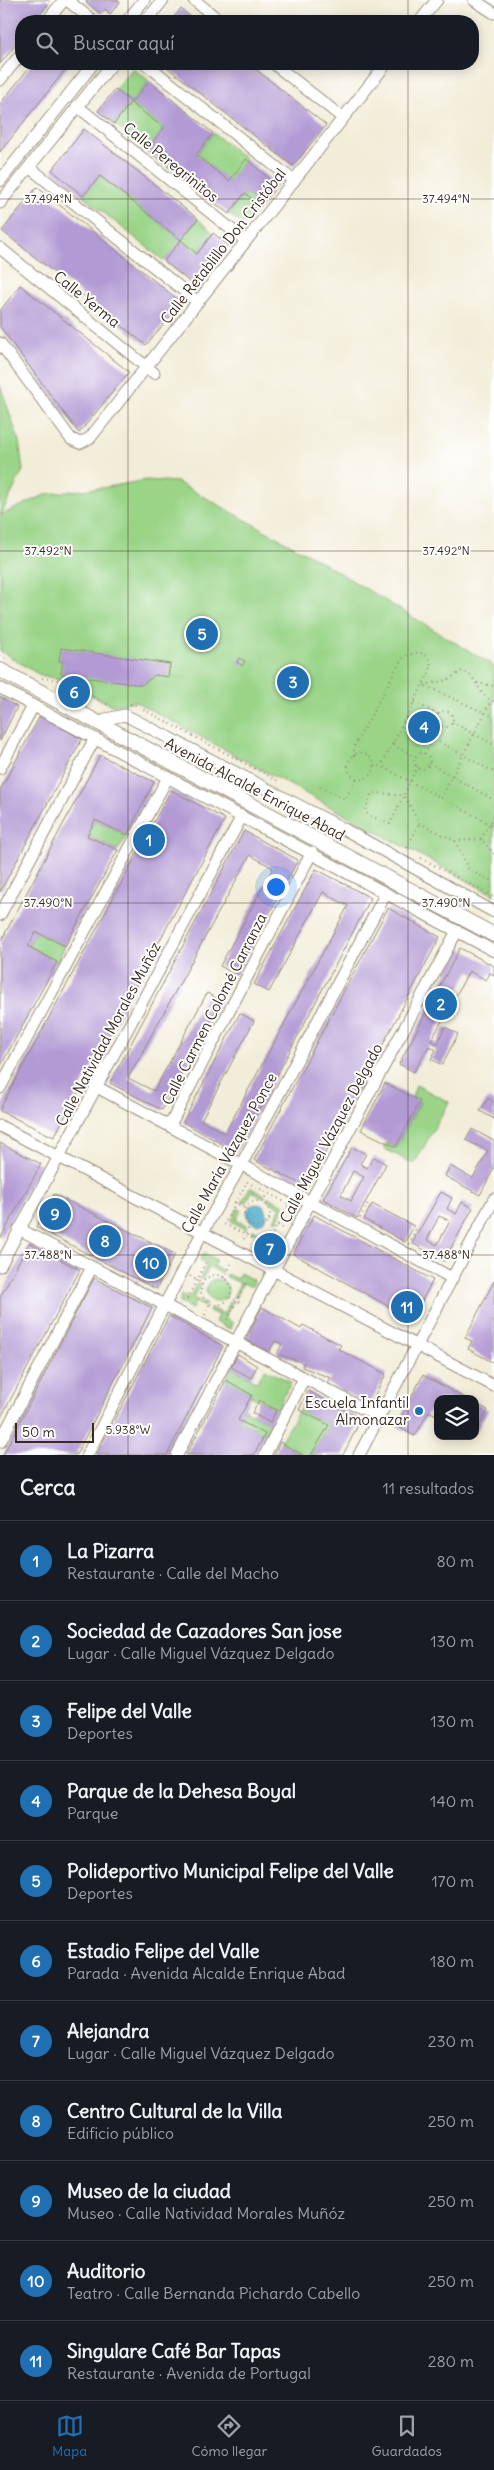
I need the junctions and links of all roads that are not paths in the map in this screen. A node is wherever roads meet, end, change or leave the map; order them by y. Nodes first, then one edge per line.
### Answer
1 (65, 0) edge
2 (144, 0) edge
3 (163, 0) edge
4 (194, 0) edge
5 (437, 0) edge
6 (474, 0) edge
7 (494, 13) edge
8 (52, 15) edge
9 (85, 15) edge
10 (132, 15) edge
11 (151, 15) edge
12 (213, 15) edge
13 (425, 15) edge
14 (15, 61) edge
15 (88, 70) edge
16 (107, 70) edge
17 (154, 70) edge
18 (282, 70) edge
19 (381, 70) edge
20 (0, 80) edge
21 (78, 106) junction
22 (343, 118) junction
23 (29, 167) junction
24 (0, 181) edge
25 (294, 181) junction
26 (0, 203) edge
27 (246, 241) junction
28 (0, 248) edge
29 (198, 302) junction
30 (0, 343) edge
31 (150, 370) junction
32 (0, 662) edge
33 (0, 670) edge
34 (0, 688) edge
35 (33, 706) junction
36 (106, 719) junction
37 (94, 740) junction
38 (4, 751) edge
39 (0, 768) edge
40 (168, 777) junction
41 (242, 816) junction
42 (312, 852) junction
43 (386, 893) junction
44 (494, 912) edge
45 (0, 915) edge
46 (494, 927) edge
47 (457, 931) junction
48 (494, 935) edge
49 (494, 951) edge
50 (95, 1086) junction
51 (0, 1088) edge
52 (170, 1125) junction
53 (0, 1126) edge
54 (58, 1158) junction
55 (241, 1165) junction
56 (494, 1199) edge
57 (311, 1203) junction
58 (19, 1229) junction
59 (202, 1233) junction
60 (0, 1266) edge
61 (92, 1267) junction
62 (273, 1271) junction
63 (452, 1278) junction
64 (165, 1306) junction
65 (236, 1343) junction
66 (416, 1346) junction
67 (304, 1378) junction
68 (494, 1386) edge
69 (379, 1417) junction
70 (0, 1442) edge
71 (87, 1455) edge
72 (177, 1455) edge
73 (265, 1455) edge
74 (359, 1455) edge

1 - 8 street
1 - 9 street
2 - 10 street
3 - 11 street
4 - 12 street
5 - 13 street
6 - 7 street
14 - 20 street
15 - 24 street
16 - 21 street
17 - 25 street
18 - 22 street
19 - 22 street, Calle Retablillo Don Cristóbal
21 - 23 street
21 - 27 street, Calle Peregrinitos
22 - 25 street, Calle Retablillo Don Cristóbal
23 - 26 street
23 - 29 street
25 - 27 street, Calle Retablillo Don Cristóbal
27 - 29 street, Calle Retablillo Don Cristóbal
28 - 31 street, Calle Yerma
29 - 31 street, Calle Retablillo Don Cristóbal
30 - 31 street, Calle Retablillo Don Cristóbal
32 - 36 main road, Avenida Alcalde Enrique Abad
33 - 48 main road, Avenida Alcalde Enrique Abad
34 - 35 street
35 - 37 street
35 - 38 street
36 - 44 street, Avenida Alcalde Enrique Abad
36 - 46 main road, Avenida Alcalde Enrique Abad
37 - 40 street
37 - 45 street
38 - 39 street
40 - 41 street
40 - 51 street
41 - 42 street
41 - 50 street, Calle Natividad Morales Muñóz
42 - 43 street
42 - 52 street, Calle Carmen Colomé Carranza
43 - 47 street
43 - 55 street, Calle María Vázquez Ponce
47 - 49 street
47 - 57 street, Calle Miguel Vázquez Delgado
50 - 52 street
50 - 54 street, Calle Natividad Morales Muñóz
52 - 55 street
53 - 54 street
54 - 58 street, Calle Natividad Morales Muñóz
54 - 59 street
55 - 57 street
55 - 59 street, Calle María Vázquez Ponce
56 - 63 street
57 - 62 street, Calle Miguel Vázquez Delgado
57 - 63 street
58 - 60 street, Calle Natividad Morales Muñóz
58 - 61 street
59 - 62 street
59 - 64 street, Calle María Vázquez Ponce
61 - 64 street
61 - 70 street
62 - 65 street, Calle Miguel Vázquez Delgado
62 - 66 street
63 - 66 street
64 - 65 street
64 - 71 street, Calle María Vázquez Ponce
65 - 67 street
65 - 72 street, Calle Miguel Vázquez Delgado
66 - 68 street
66 - 69 street
67 - 69 street
67 - 73 street
69 - 74 street

